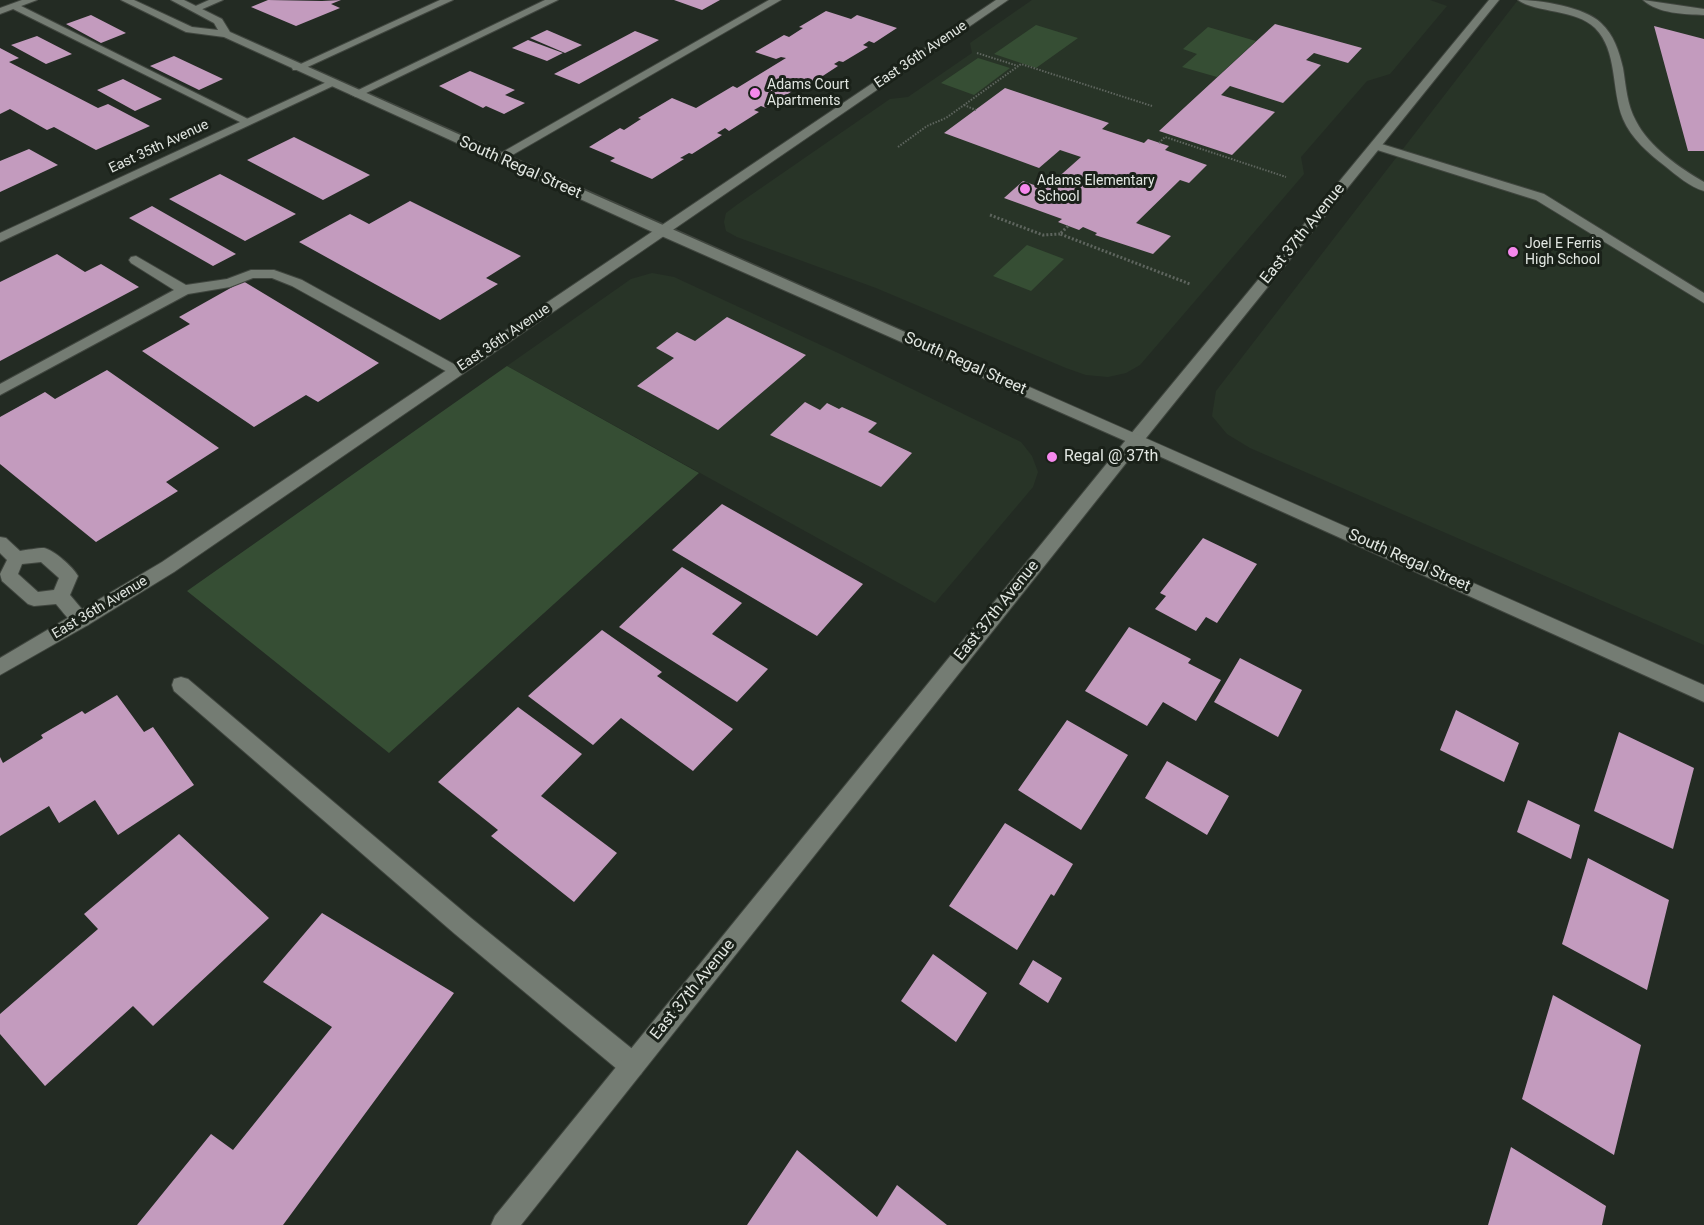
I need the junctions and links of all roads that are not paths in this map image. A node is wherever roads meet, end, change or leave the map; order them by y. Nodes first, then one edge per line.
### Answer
1 (32, 0) edge
2 (126, 0) edge
3 (176, 0) edge
4 (218, 0) edge
5 (448, 0) edge
6 (553, 0) edge
7 (776, 0) edge
8 (1003, 0) edge
9 (1494, 0) edge
10 (1523, 0) edge
11 (1648, 0) edge
12 (15, 6) junction
13 (194, 9) junction
14 (0, 11) edge
15 (1704, 12) edge
16 (226, 34) junction
17 (297, 68) junction
18 (331, 83) junction
19 (356, 94) junction
20 (248, 122) junction
21 (1375, 146) junction
22 (498, 158) junction
23 (1704, 187) edge
24 (662, 231) junction
25 (0, 238) edge
26 (136, 260) dead end
27 (184, 290) junction
28 (1704, 299) edge
29 (456, 371) junction
30 (0, 390) edge
31 (1136, 439) junction
32 (0, 543) edge
33 (16, 558) junction
34 (60, 597) junction
35 (82, 620) junction
36 (0, 667) edge
37 (181, 685) dead end
38 (1704, 694) edge
39 (632, 1065) junction
40 (504, 1225) edge

1 - 12 street
2 - 16 street, South Regal Street
3 - 13 street, South Regal Street
4 - 13 street
5 - 17 street
6 - 19 street
7 - 22 street
8 - 24 street, East 36th Avenue
9 - 21 street, East 37th Avenue
10 - 23 street
11 - 15 street
12 - 14 street
12 - 20 street
13 - 16 street, South Regal Street
16 - 17 street, South Regal Street
17 - 18 street, South Regal Street
18 - 19 street, South Regal Street
18 - 20 street, East 35th Avenue
19 - 22 street, South Regal Street
20 - 25 street, East 35th Avenue
21 - 28 street
21 - 31 street, East 37th Avenue
22 - 24 street, South Regal Street
24 - 29 street, East 36th Avenue
24 - 31 street, South Regal Street
26 - 27 street
27 - 29 street
27 - 30 street
29 - 35 street, East 36th Avenue
31 - 38 street, South Regal Street
31 - 39 street, East 37th Avenue
32 - 33 street
33 - 34 street
33 - 34 street
34 - 35 street
35 - 36 street, East 36th Avenue
37 - 39 street
39 - 40 street, East 37th Avenue

